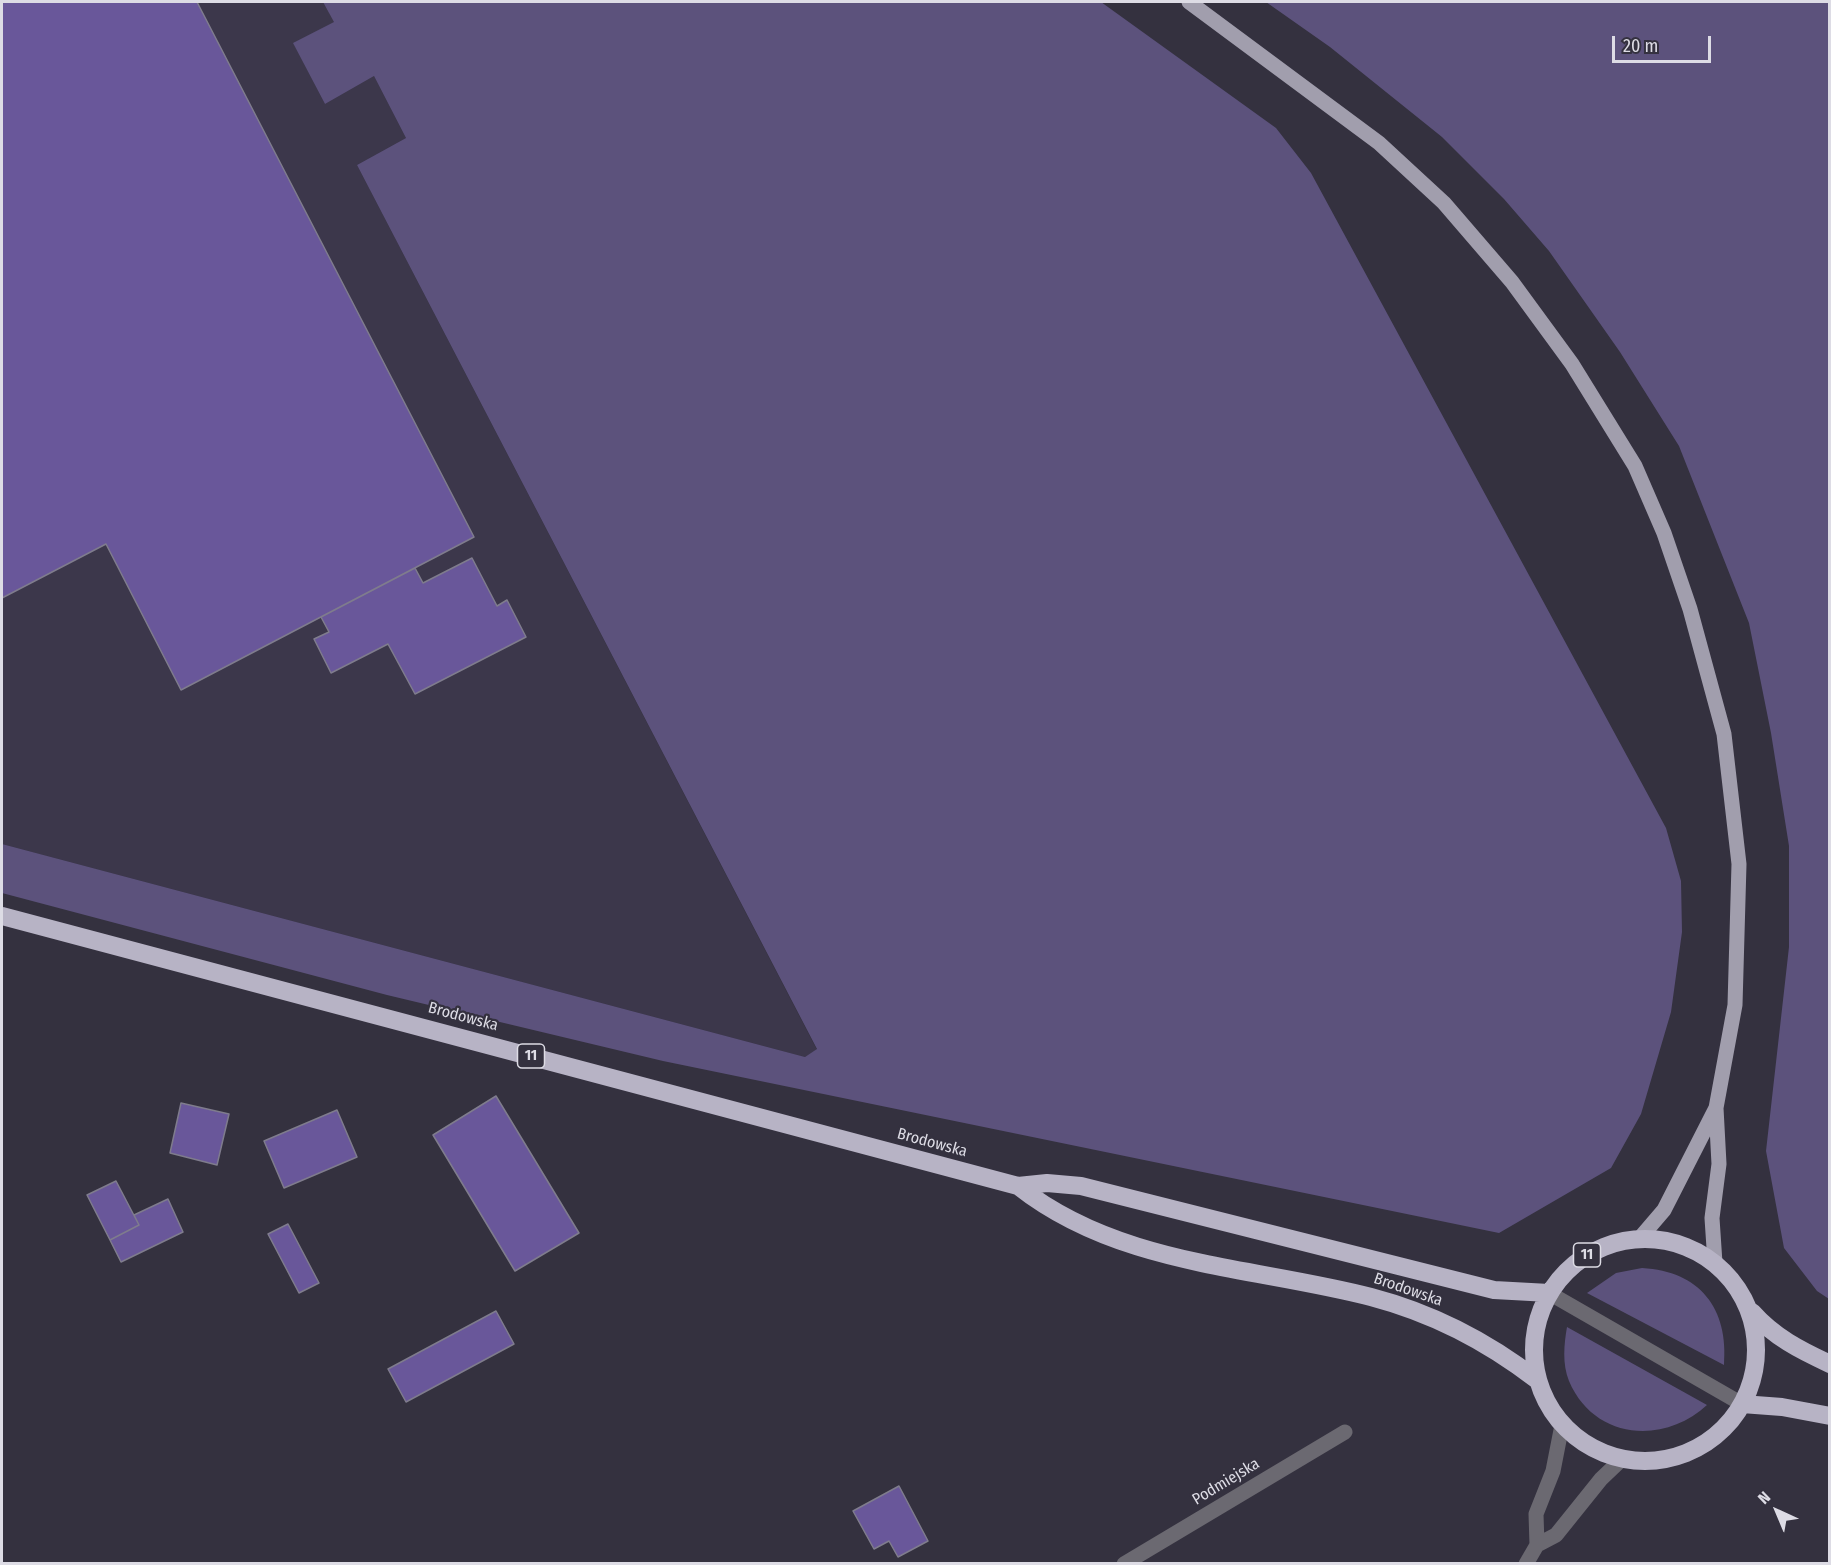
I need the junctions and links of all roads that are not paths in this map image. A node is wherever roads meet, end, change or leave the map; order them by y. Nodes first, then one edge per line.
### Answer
1 (1189, 2) edge
2 (2, 916) edge
3 (1716, 1108) junction
4 (1018, 1186) junction
5 (1640, 1238) junction
6 (1715, 1263) junction
7 (1549, 1293) junction
8 (1748, 1308) junction
9 (1830, 1364) edge
10 (1537, 1380) junction
11 (1742, 1404) junction
12 (1830, 1416) edge
13 (1562, 1425) junction
14 (1345, 1432) dead end
15 (1622, 1459) junction
16 (1537, 1545) junction
17 (1124, 1563) edge
18 (1526, 1563) edge

1 - 3 main road
2 - 4 highway, Brodowska / 11
3 - 5 main road
3 - 6 main road
4 - 7 highway, Brodowska / 11
4 - 10 highway, Brodowska / 11
5 - 6 highway, 11
5 - 7 highway, 11
6 - 8 highway, 11
7 - 10 highway, 11
7 - 11 street
8 - 9 highway, 11
8 - 11 highway, 11
10 - 13 highway, 11
11 - 12 highway
11 - 15 highway, 11
13 - 15 highway, 11
13 - 16 street
14 - 17 street, Podmiejska
15 - 16 street
16 - 18 street

